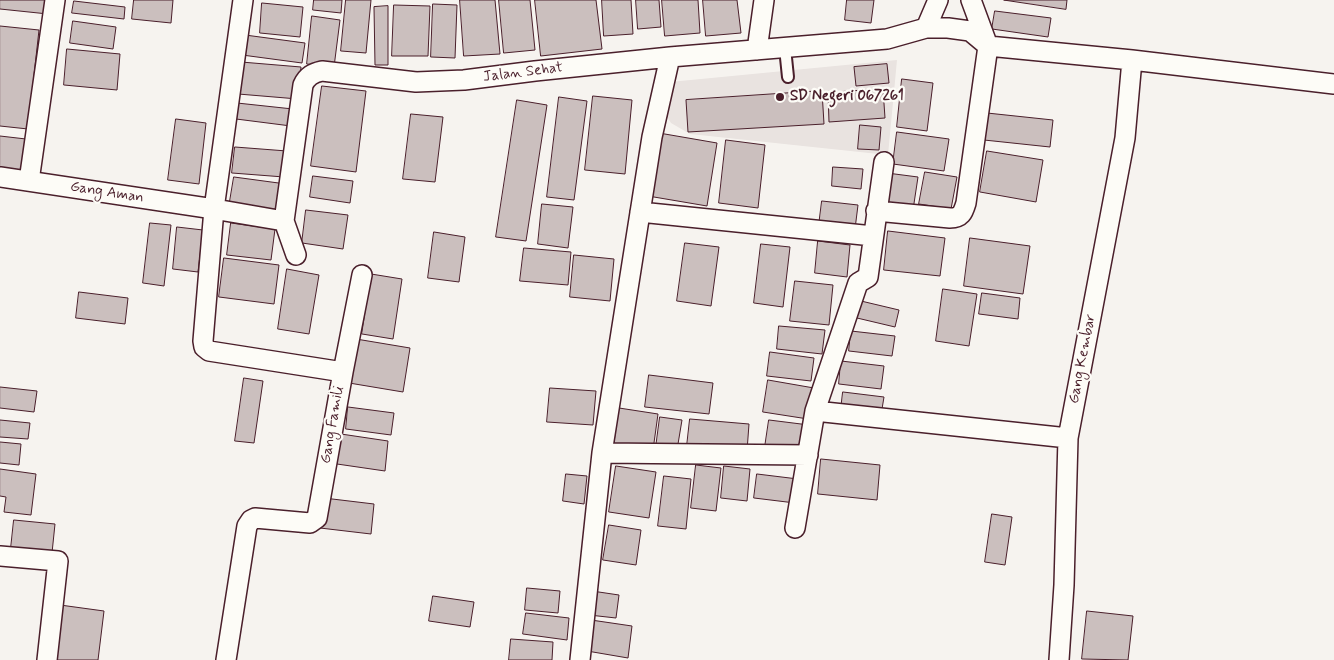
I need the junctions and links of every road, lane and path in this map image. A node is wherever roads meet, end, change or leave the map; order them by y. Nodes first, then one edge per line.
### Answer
1 (55, 0) edge
2 (243, 0) edge
3 (764, 0) edge
4 (938, 0) edge
5 (971, 0) edge
6 (926, 28) junction
7 (988, 46) junction
8 (785, 48) junction
9 (757, 50) junction
10 (670, 57) junction
11 (1132, 60) junction
12 (788, 77) dead end
13 (1334, 84) edge
14 (884, 162) dead end
15 (0, 177) edge
16 (29, 181) junction
17 (214, 209) junction
18 (876, 211) junction
19 (640, 212) junction
20 (284, 221) junction
21 (873, 236) junction
22 (296, 255) dead end
23 (362, 275) dead end
24 (343, 372) junction
25 (815, 410) junction
26 (1068, 438) junction
27 (602, 453) junction
28 (808, 455) junction
29 (795, 528) dead end
30 (0, 556) edge
31 (47, 660) edge
32 (226, 660) edge
33 (580, 660) edge
34 (1059, 660) edge

1 - 16 street
2 - 17 street
3 - 9 street
4 - 6 street
5 - 7 street
6 - 7 street, Jalan Sehat
6 - 8 street, Jalan Sehat
7 - 11 street
7 - 18 street
8 - 9 street, Jalan Sehat
8 - 12 lane
9 - 10 street, Jalan Sehat
10 - 19 street
10 - 20 street, Jalan Sehat
11 - 13 street
11 - 26 street, Gang Kembar
14 - 18 street
15 - 16 street, Gang Aman
16 - 17 street, Gang Aman
17 - 20 street
17 - 24 street, Gang Famili
18 - 21 street
19 - 21 street
19 - 27 street
20 - 22 street
21 - 25 street
23 - 24 street
24 - 32 street, Gang Famili
25 - 26 street
25 - 28 street
26 - 34 street, Gang Kembar
27 - 28 street
27 - 33 street
28 - 29 street
30 - 31 street

